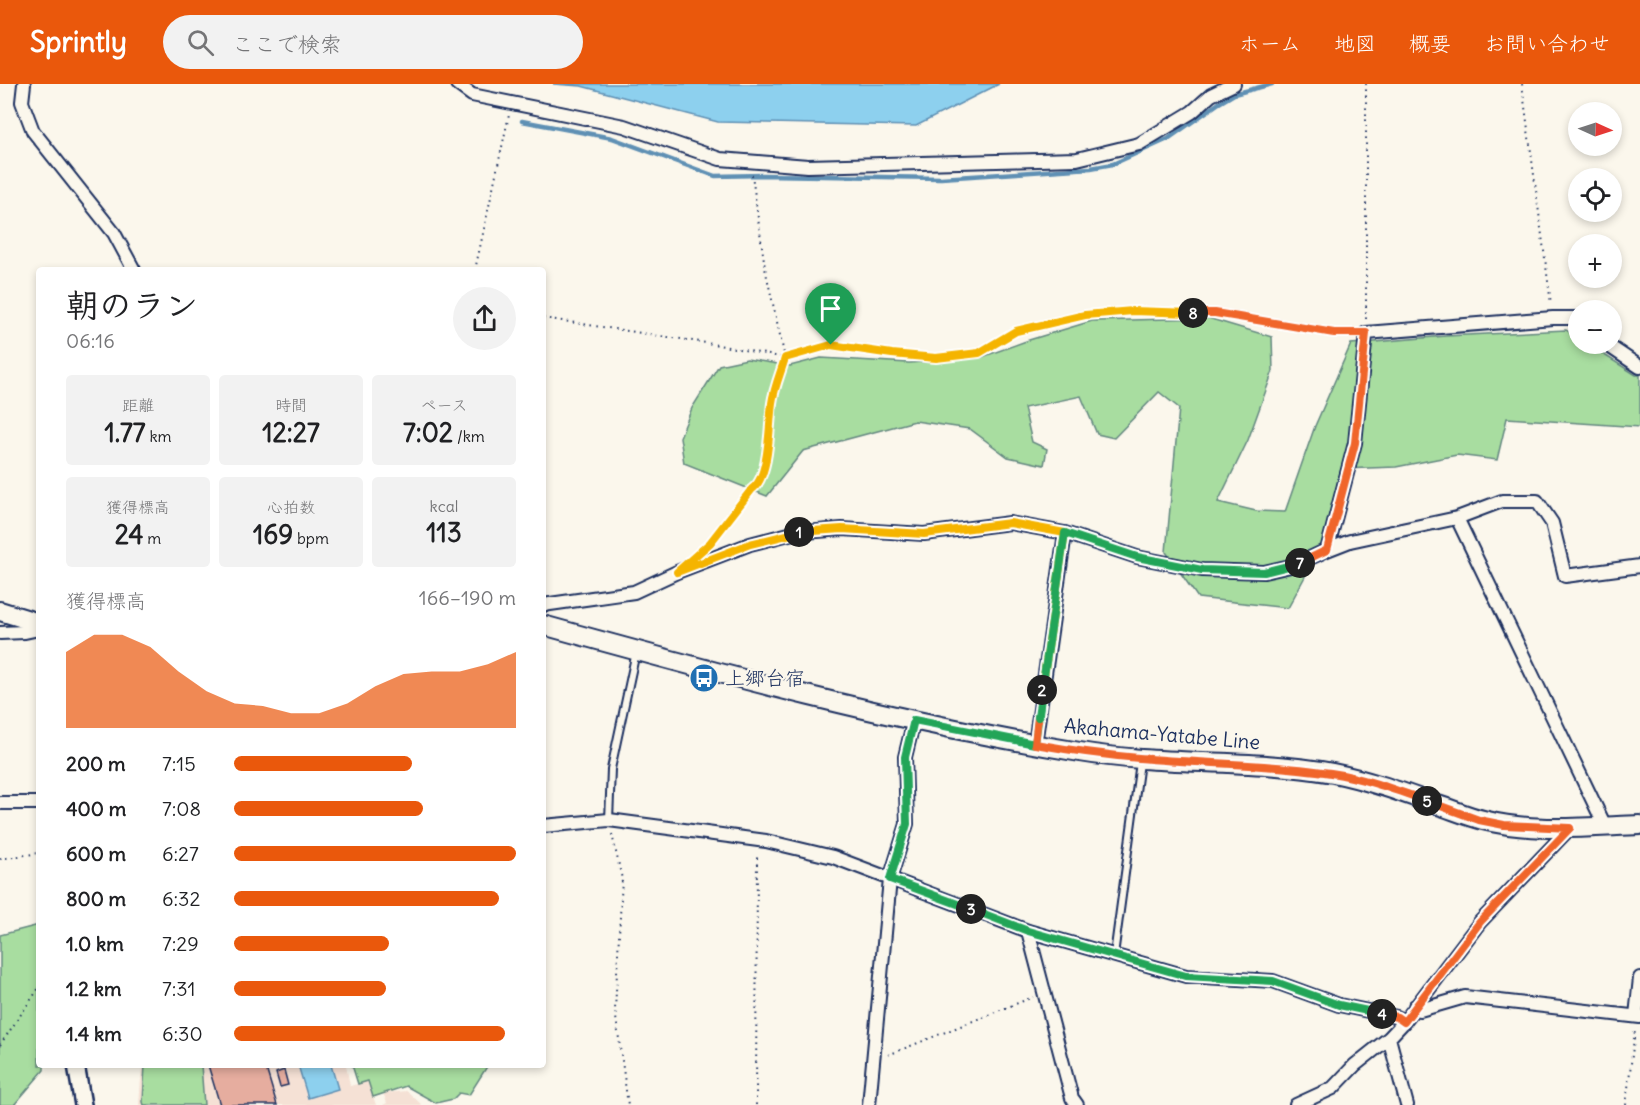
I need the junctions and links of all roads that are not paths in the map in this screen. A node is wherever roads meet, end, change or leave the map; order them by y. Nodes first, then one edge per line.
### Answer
1 (24, 84) edge
2 (457, 84) edge
3 (1234, 84) edge
4 (132, 267) edge
5 (1568, 318) edge
6 (1621, 354) edge
7 (1640, 367) edge
8 (1457, 518) junction
9 (1065, 533) junction
10 (1327, 550) junction
11 (1640, 566) edge
12 (546, 605) edge
13 (0, 611) edge
14 (36, 622) edge
15 (546, 626) edge
16 (36, 630) edge
17 (0, 633) edge
18 (636, 651) junction
19 (914, 720) junction
20 (1035, 744) junction
21 (1140, 758) junction
22 (0, 803) edge
23 (36, 803) edge
24 (609, 820) junction
25 (1640, 825) edge
26 (546, 826) edge
27 (1605, 826) junction
28 (1570, 828) junction
29 (890, 879) junction
30 (1028, 931) junction
31 (1114, 955) junction
32 (1640, 978) edge
33 (1415, 1006) junction
34 (1638, 1016) edge
35 (1404, 1022) junction
36 (1389, 1038) junction
37 (77, 1068) edge
38 (83, 1105) edge
39 (869, 1105) edge
40 (1077, 1105) edge
41 (1296, 1105) edge
42 (1407, 1105) edge

1 - 4 street
2 - 3 street
5 - 10 street
6 - 7 street
8 - 10 street
8 - 11 street
8 - 27 street
9 - 10 street
9 - 12 street
9 - 20 street
13 - 14 main road
15 - 18 main road, Akahama-Yatabe Line
16 - 17 street
18 - 19 main road, Akahama-Yatabe Line
18 - 24 lane
19 - 20 main road, Akahama-Yatabe Line
19 - 29 street
20 - 21 main road, Akahama-Yatabe Line
21 - 28 main road, Akahama-Yatabe Line
21 - 31 lane
22 - 23 street
24 - 26 street
24 - 29 street
25 - 27 main road, Akahama-Yatabe Line
27 - 28 main road, Akahama-Yatabe Line
28 - 33 street
29 - 30 street
29 - 39 street
30 - 31 street
30 - 40 street
31 - 35 street
32 - 34 street
33 - 34 street
33 - 35 street
35 - 36 street
36 - 41 street
36 - 42 street
37 - 38 street

